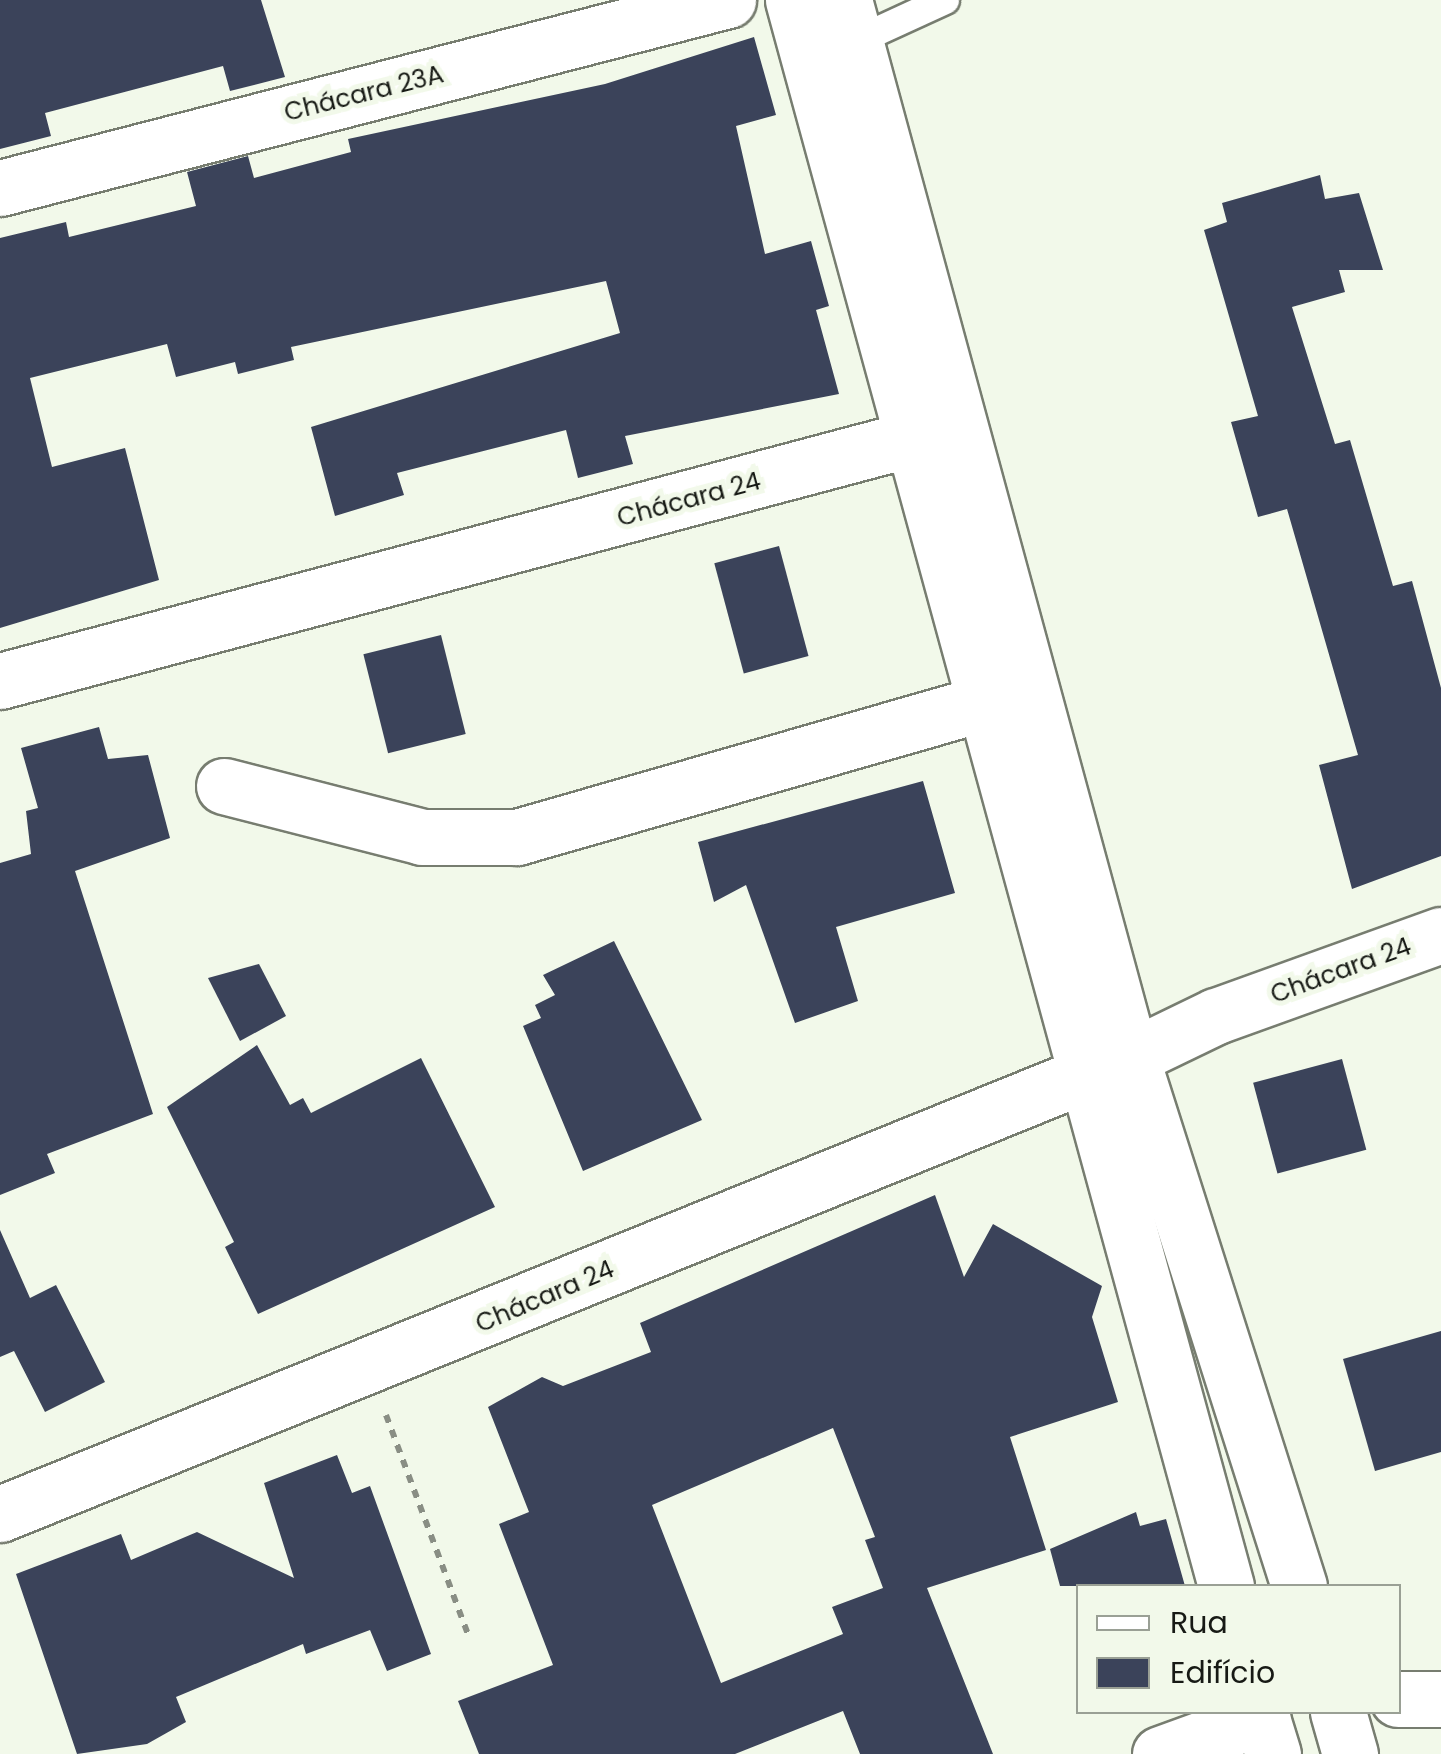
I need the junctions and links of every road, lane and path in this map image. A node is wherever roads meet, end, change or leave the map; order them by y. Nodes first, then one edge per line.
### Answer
1 (728, 0) edge
2 (793, 0) edge
3 (945, 0) edge
4 (850, 21) edge
5 (0, 188) edge
6 (914, 438) junction
7 (0, 681) edge
8 (1008, 696) junction
9 (224, 786) dead end
10 (1441, 936) edge
11 (1109, 1065) junction
12 (370, 1371) junction
13 (0, 1514) edge
14 (1226, 1584) edge
15 (1298, 1584) edge
16 (468, 1634) dead end
17 (1441, 1698) edge
18 (1401, 1699) edge
19 (1339, 1714) edge
20 (1265, 1728) edge
21 (1160, 1754) edge
22 (1350, 1754) edge

1 - 5 street, Chácara 23A
2 - 6 street
3 - 4 lane
4 - 8 street
6 - 7 street, Chácara 24
6 - 8 street
8 - 9 street
8 - 11 street
10 - 11 street, Chácara 24
11 - 12 street, Chácara 24
11 - 14 street
11 - 15 street
12 - 13 street, Chácara 24
12 - 16 path
17 - 18 street
19 - 22 street
20 - 21 street

